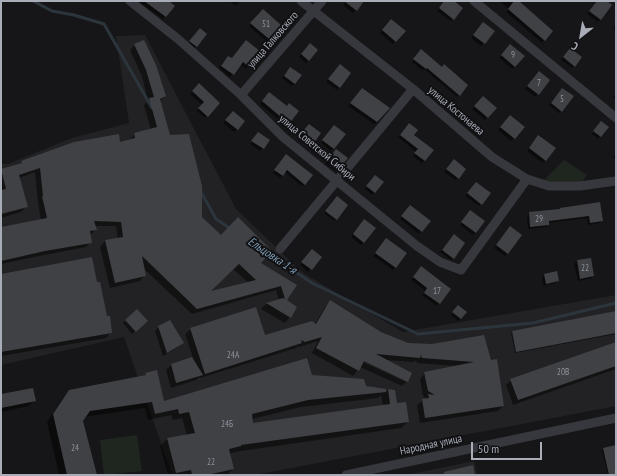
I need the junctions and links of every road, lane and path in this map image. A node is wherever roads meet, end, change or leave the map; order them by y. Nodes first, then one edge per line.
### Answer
1 (130, 1) edge
2 (301, 1) edge
3 (322, 1) edge
4 (474, 1) edge
5 (313, 11) junction
6 (413, 89) junction
7 (241, 95) junction
8 (616, 118) edge
9 (527, 179) junction
10 (336, 181) junction
11 (616, 181) edge
12 (280, 249) dead end
13 (616, 418) edge
14 (346, 475) edge

1 - 7 street, улица Советской Сибири
2 - 5 street, улица Костонаева
3 - 5 street, улица Галковского
4 - 8 street
5 - 6 street, улица Костонаева
5 - 7 street, улица Галковского
6 - 9 street, улица Костонаева
6 - 10 street
7 - 10 street, улица Советской Сибири
9 - 10 street, улица Советской Сибири
9 - 11 street, улица Костонаева
10 - 12 street
13 - 14 street, Народная улица

